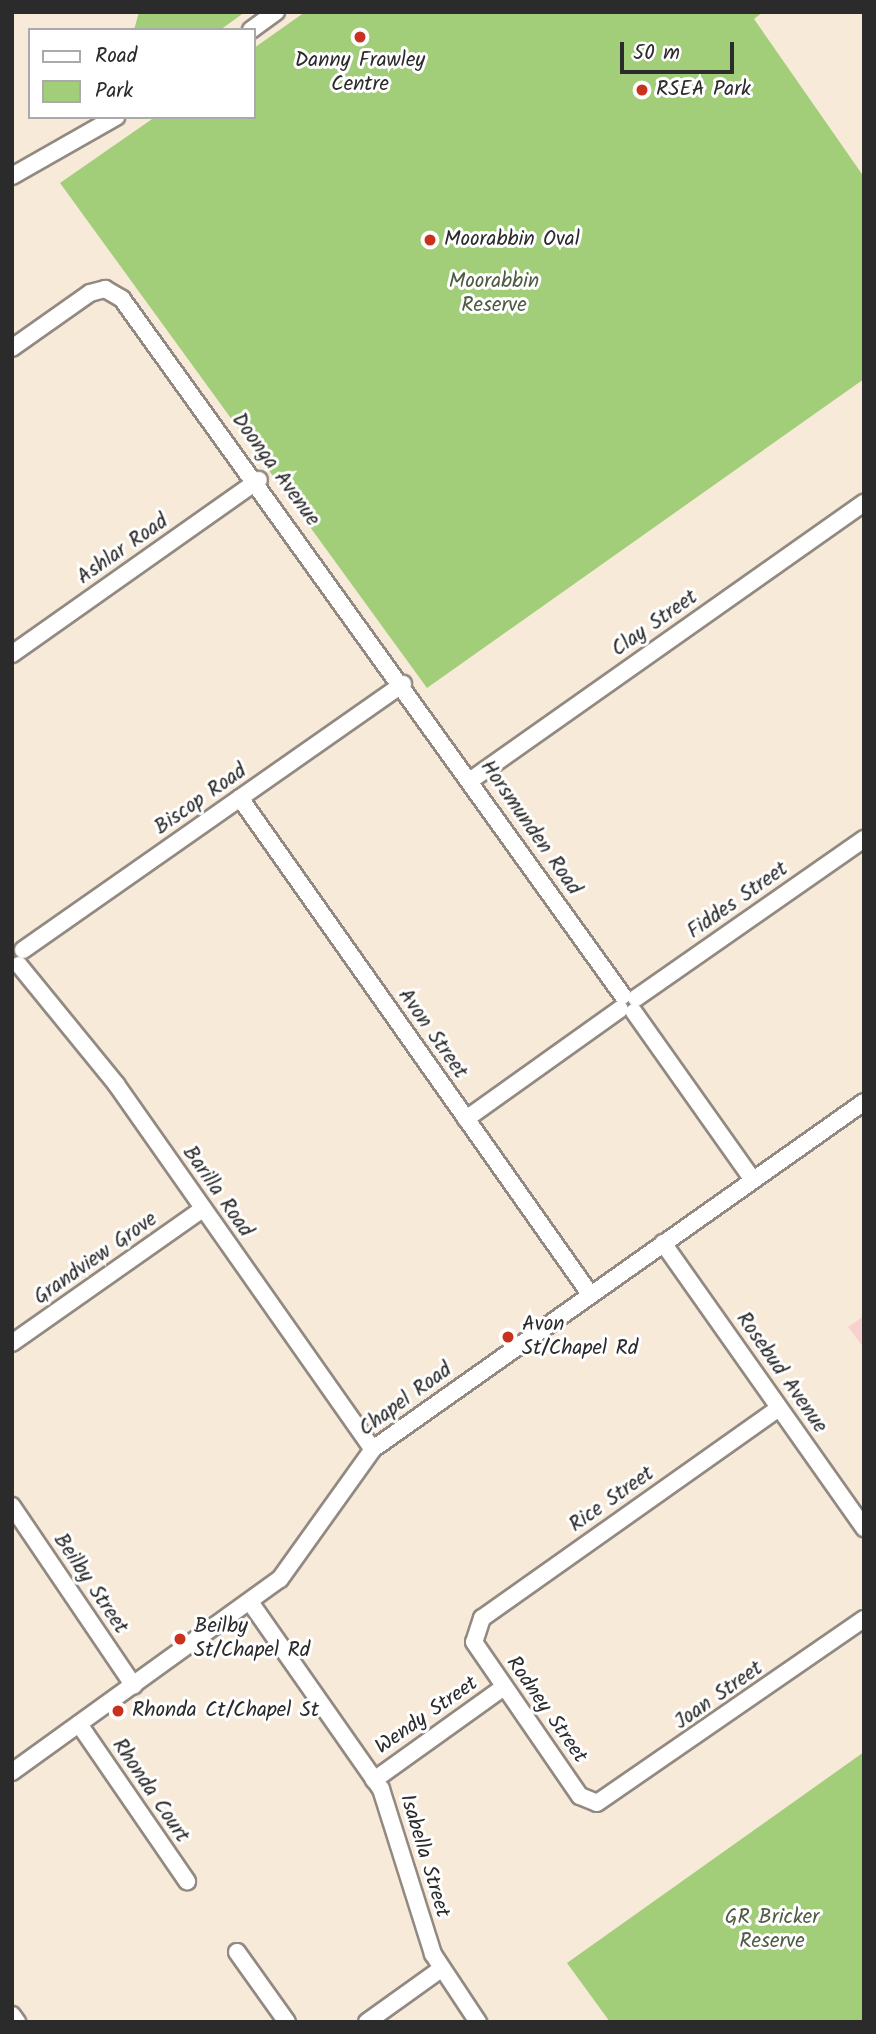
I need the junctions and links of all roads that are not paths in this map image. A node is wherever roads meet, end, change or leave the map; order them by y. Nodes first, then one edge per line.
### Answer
1 (276, 12) edge
2 (254, 28) edge
3 (112, 119) edge
4 (12, 176) edge
5 (12, 348) edge
6 (259, 480) junction
7 (864, 503) edge
8 (12, 654) edge
9 (404, 684) junction
10 (471, 780) junction
11 (240, 798) junction
12 (864, 839) edge
13 (17, 957) edge
14 (628, 1004) junction
15 (862, 1106) edge
16 (466, 1119) junction
17 (752, 1180) junction
18 (203, 1209) junction
19 (663, 1242) junction
20 (590, 1294) junction
21 (12, 1343) edge
22 (779, 1408) junction
23 (373, 1449) junction
24 (12, 1506) edge
25 (864, 1528) edge
26 (250, 1602) junction
27 (864, 1619) edge
28 (473, 1631) joint
29 (134, 1685) junction
30 (504, 1687) junction
31 (79, 1724) junction
32 (12, 1773) edge
33 (374, 1780) junction
34 (597, 1803) joint
35 (187, 1881) dead end
36 (237, 1952) dead end
37 (441, 1969) junction
38 (12, 2015) edge
39 (17, 2022) edge
40 (287, 2022) edge
41 (367, 2022) edge
42 (478, 2022) edge

1 - 2 street
3 - 4 street
5 - 6 street, Doonga Avenue
6 - 8 street, Ashlar Road
6 - 9 street, Doonga Avenue
7 - 10 street, Clay Street
9 - 10 street, Horsmunden Road
9 - 11 street, Biscop Road
10 - 14 street, Horsmunden Road
11 - 13 street, Biscop Road
11 - 16 street, Avon Street
12 - 14 street, Fiddes Street
13 - 18 street, Barilla Road
14 - 16 street, Fiddes Street
14 - 17 street, Horsmunden Road
15 - 17 street, Chapel Road
16 - 20 street, Avon Street
17 - 19 street, Chapel Road
18 - 21 street, Grandview Grove
18 - 23 street, Barilla Road
19 - 20 street, Chapel Road
19 - 22 street, Rosebud Avenue
20 - 23 street, Chapel Road
22 - 25 street, Rosebud Avenue
22 - 28 street, Rice Street
23 - 26 street, Chapel Road
24 - 29 street, Beilby Street
26 - 29 street, Chapel Road
26 - 33 street, Isabella Street
27 - 34 street, Joan Street
28 - 30 street, Rodney Street
29 - 31 street, Chapel Road
30 - 33 street, Wendy Street
30 - 34 street, Rodney Street
31 - 32 street, Chapel Road
31 - 35 street, Rhonda Court
33 - 37 street, Isabella Street
36 - 40 street
37 - 41 street
37 - 42 street, Isabella Street
38 - 39 street

